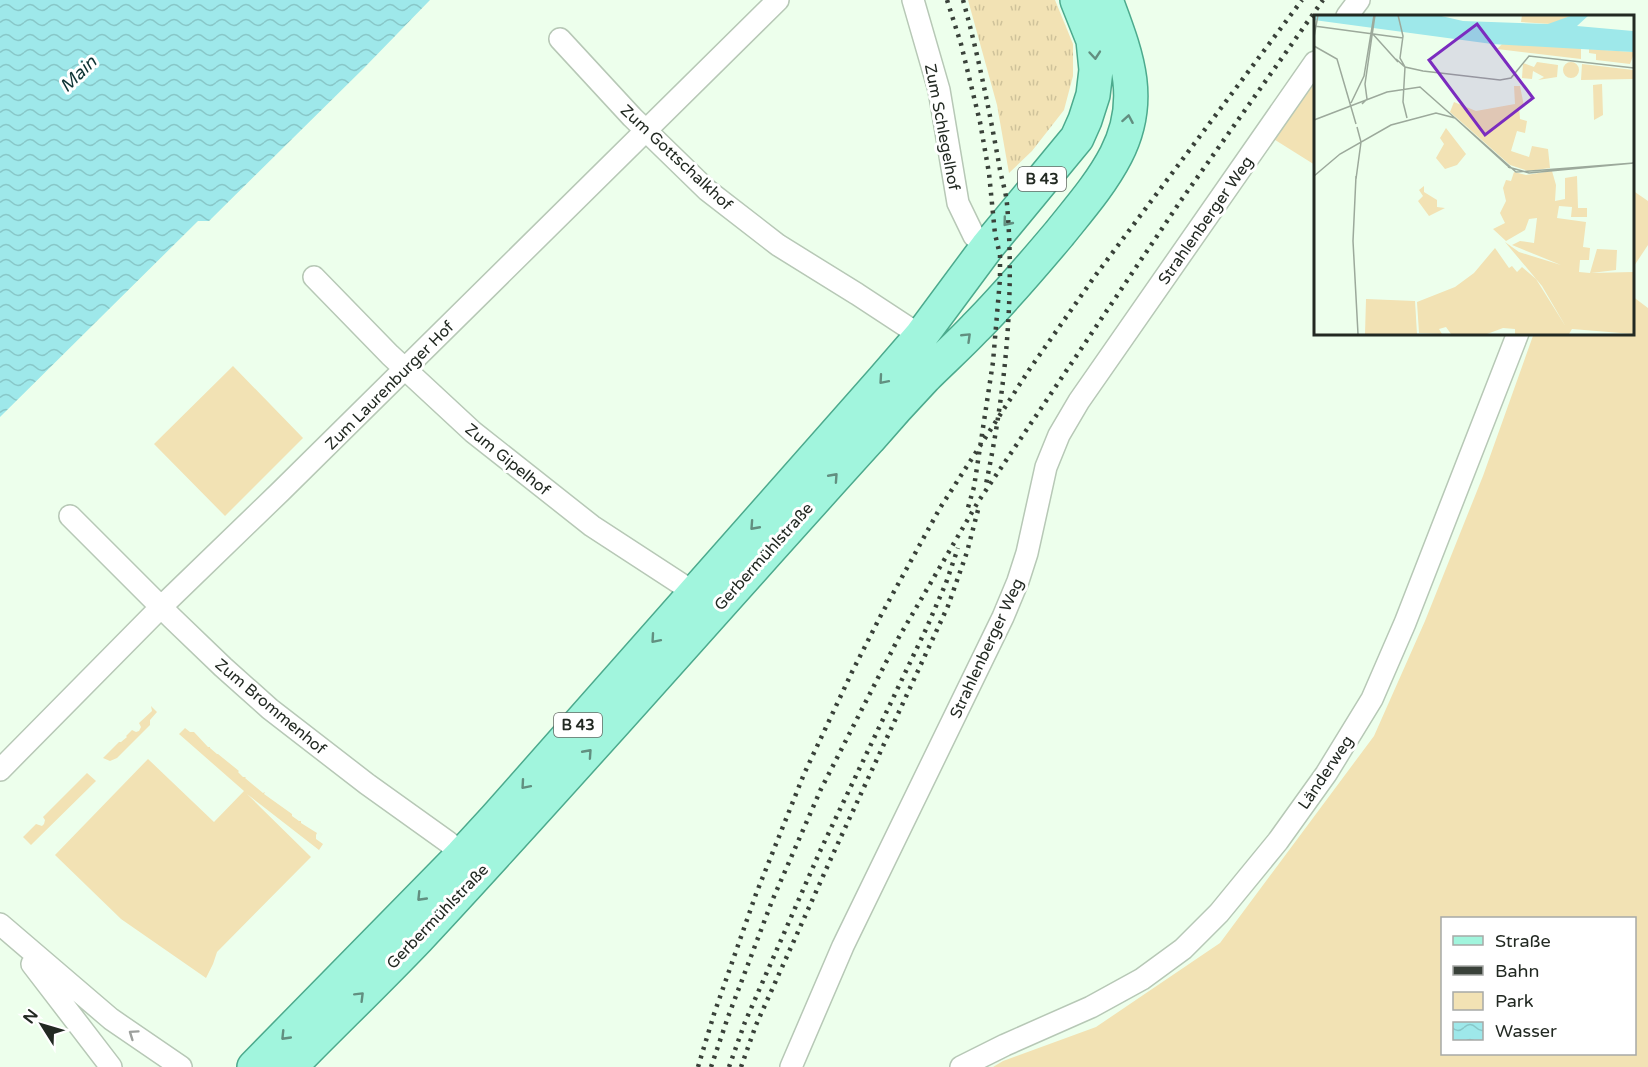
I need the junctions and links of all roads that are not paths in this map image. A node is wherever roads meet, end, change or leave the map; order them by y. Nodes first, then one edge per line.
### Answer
1 (778, 0) edge
2 (913, 0) edge
3 (1077, 0) edge
4 (1106, 0) edge
5 (1359, 0) edge
6 (1348, 15) edge
7 (560, 39) dead end
8 (1314, 63) edge
9 (645, 131) junction
10 (1077, 138) junction
11 (1094, 190) junction
12 (987, 247) junction
13 (314, 277) dead end
14 (1518, 334) edge
15 (921, 336) junction
16 (405, 369) junction
17 (925, 378) junction
18 (70, 516) dead end
19 (693, 595) junction
20 (161, 607) junction
21 (697, 630) junction
22 (0, 770) edge
23 (462, 855) junction
24 (463, 889) junction
25 (3, 927) edge
26 (111, 1067) edge
27 (181, 1067) edge
28 (254, 1067) edge
29 (290, 1067) edge
30 (791, 1067) edge
31 (961, 1067) edge

1 - 9 street, Zum Laurenburger Hof
2 - 12 street, Zum Schlegelhof
3 -> 10 main road, Gerbermühlstraße / B 43
11 -> 4 main road, Gerbermühlstraße / B 43
5 - 6 street
7 - 9 street, Zum Gottschalkhof
8 - 30 street, Strahlenberger Weg
9 - 15 street, Zum Gottschalkhof
9 - 16 street, Zum Laurenburger Hof
10 - 11 main road
10 -> 12 main road, Gerbermühlstraße / B 43
17 -> 11 main road, Gerbermühlstraße / B 43
12 - 15 main road, Gerbermühlstraße / B 43
13 - 16 street, Zum Gipelhof
14 - 31 street, Länderweg
15 - 17 street
15 -> 19 main road, Gerbermühlstraße / B 43
16 - 19 street, Zum Gipelhof
16 - 20 street, Zum Laurenburger Hof
21 -> 17 main road, Gerbermühlstraße / B 43
18 - 20 street, Zum Brommenhof
19 - 21 street
19 -> 23 main road, Gerbermühlstraße / B 43
20 - 22 street, Zum Laurenburger Hof
20 - 23 street, Zum Brommenhof
24 -> 21 main road, Gerbermühlstraße / B 43
23 - 24 street
23 -> 28 main road, Gerbermühlstraße / B 43
29 -> 24 main road, Gerbermühlstraße / B 43
25 - 26 street
27 -> 25 street

